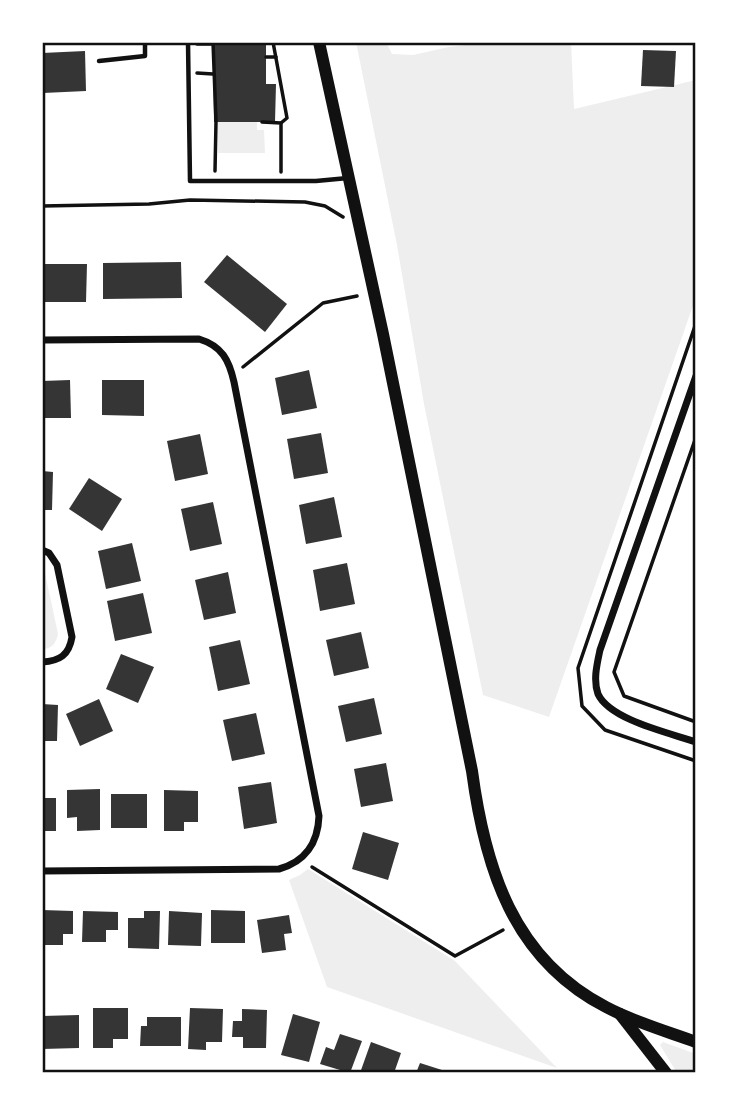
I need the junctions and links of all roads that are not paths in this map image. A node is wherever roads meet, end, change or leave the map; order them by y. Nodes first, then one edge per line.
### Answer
1 (145, 42) edge
2 (188, 42) edge
3 (319, 42) edge
4 (99, 61) dead end
5 (348, 177) junction
6 (42, 340) edge
7 (696, 376) edge
8 (42, 550) edge
9 (42, 662) edge
10 (696, 741) edge
11 (42, 871) edge
12 (620, 1014) junction
13 (696, 1042) edge
14 (666, 1073) edge

1 - 4 lane
2 - 5 lane
3 - 5 street
5 - 12 street
6 - 11 street
7 - 10 street
8 - 9 street
12 - 13 street
12 - 14 street

